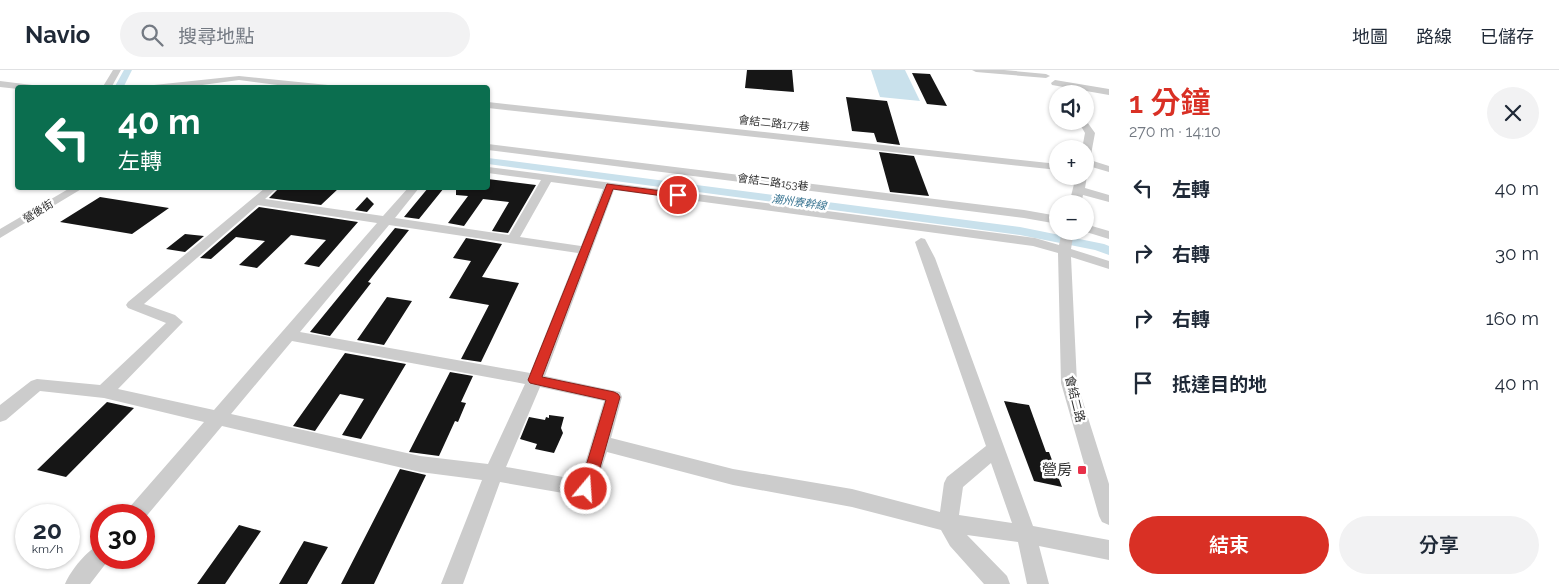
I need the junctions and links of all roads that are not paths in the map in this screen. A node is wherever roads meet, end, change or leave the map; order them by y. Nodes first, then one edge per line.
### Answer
1 (117, 70) edge
2 (976, 70) edge
3 (1038, 70) edge
4 (1046, 76) junction
5 (1055, 83) joint
6 (0, 84) edge
7 (108, 85) edge
8 (180, 85) edge
9 (301, 85) edge
10 (15, 86) edge
11 (1109, 92) edge
12 (490, 105) edge
13 (490, 147) edge
14 (1094, 164) edge
15 (1049, 166) edge
16 (1109, 169) edge
17 (490, 170) edge
18 (548, 178) junction
19 (1079, 185) edge
20 (610, 186) junction
21 (74, 190) edge
22 (269, 190) edge
23 (412, 190) edge
24 (1078, 190) junction
25 (1077, 195) edge
26 (1109, 200) edge
27 (255, 202) junction
28 (1049, 218) edge
29 (385, 220) junction
30 (1094, 231) edge
31 (0, 234) edge
32 (1109, 235) edge
33 (513, 238) junction
34 (1066, 240) edge
35 (921, 242) dead end
36 (1064, 249) junction
37 (584, 250) junction
38 (1109, 265) edge
39 (287, 335) junction
40 (534, 380) junction
41 (104, 392) junction
42 (0, 415) edge
43 (216, 419) junction
44 (601, 443) junction
45 (995, 449) junction
46 (494, 473) junction
47 (144, 504) edge
48 (1109, 516) edge
49 (948, 524) junction
50 (1026, 534) junction
51 (1109, 550) edge
52 (90, 567) edge
53 (76, 584) edge
54 (452, 584) edge
55 (998, 584) edge
56 (1038, 584) edge

1 - 7 street
2 - 4 street
3 - 4 street
4 - 5 street
5 - 11 street
6 - 10 street
8 - 9 street
12 - 15 street, 會結二路177巷
13 - 28 street, 會結二路153巷
14 - 16 street
17 - 18 street
18 - 20 street
18 - 33 street
19 - 24 street
20 - 36 street
20 - 37 street
21 - 31 street, 營後街
22 - 27 street
23 - 29 street
24 - 25 street
24 - 26 street
27 - 29 street
27 - 41 street
29 - 33 street
29 - 39 street
30 - 32 street
33 - 37 street
34 - 36 street, 會結二路
35 - 45 street
36 - 38 street
36 - 48 street, 會結二路
37 - 40 street
39 - 40 street
39 - 43 street
40 - 44 street
40 - 46 street
41 - 42 street
41 - 43 street
43 - 46 street
43 - 47 street
44 - 46 street
44 - 49 street
45 - 49 street
45 - 50 street
46 - 54 street
49 - 50 street
49 - 55 street
50 - 51 street
50 - 56 street
52 - 53 street

